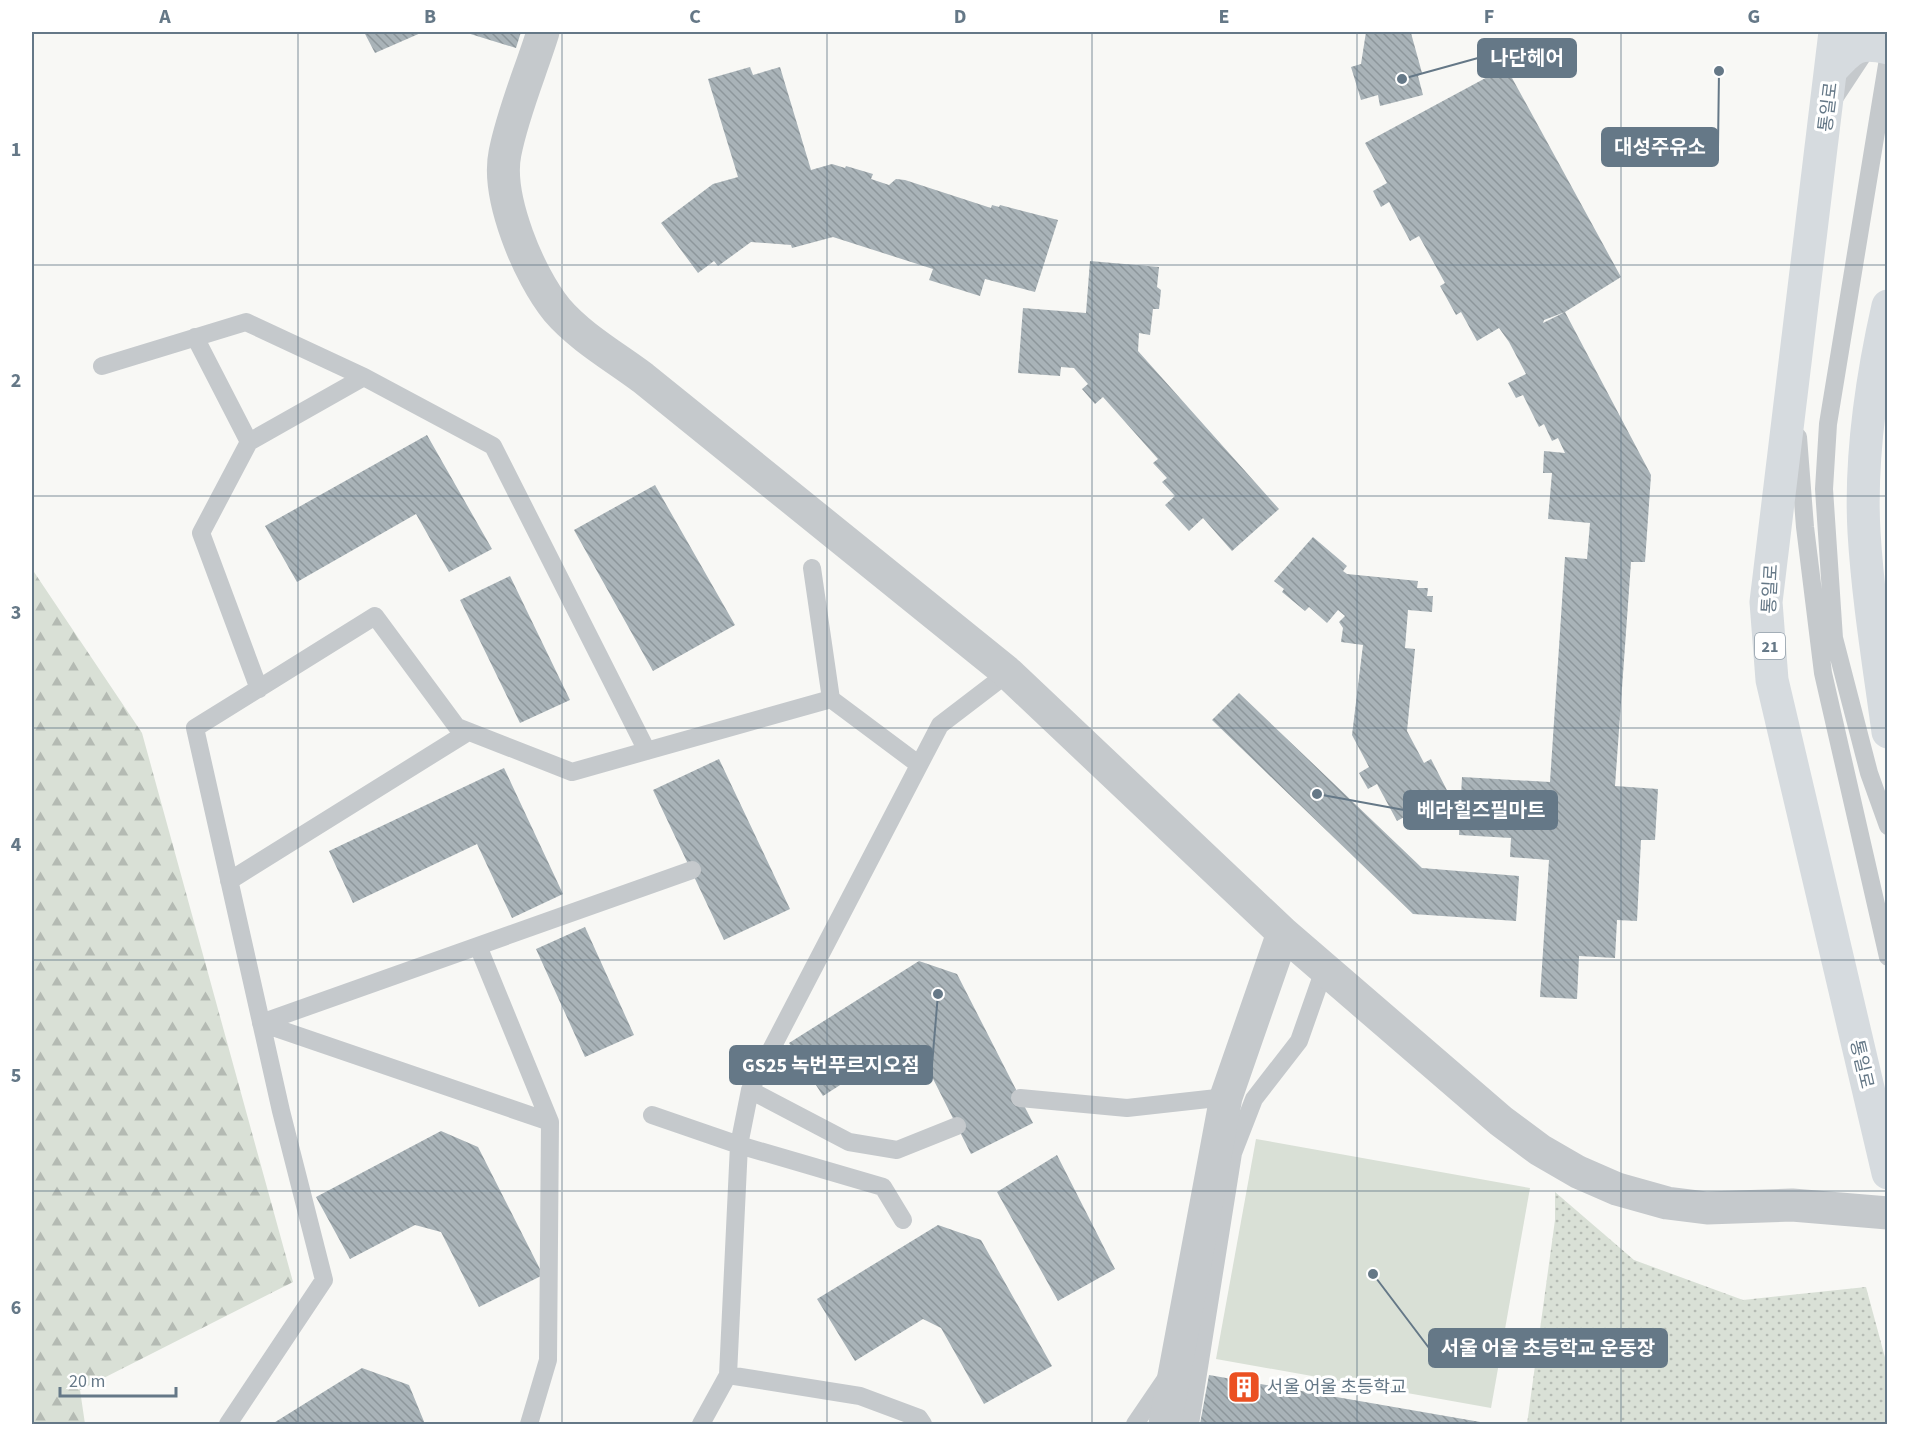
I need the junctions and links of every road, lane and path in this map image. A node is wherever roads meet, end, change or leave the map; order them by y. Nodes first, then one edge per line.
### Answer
1 (543, 32) edge
2 (1835, 32) edge
3 (1881, 46) edge
4 (1832, 69) junction
5 (1827, 110) junction
6 (1887, 306) edge
7 (195, 337) junction
8 (1881, 365) edge
9 (102, 366) dead end
10 (1793, 376) junction
11 (364, 377) junction
12 (249, 442) junction
13 (812, 568) dead end
14 (1008, 673) junction
15 (259, 689) junction
16 (831, 699) junction
17 (1887, 718) edge
18 (468, 732) junction
19 (647, 751) junction
20 (918, 764) junction
21 (1887, 826) edge
22 (692, 870) dead end
23 (229, 881) junction
24 (1283, 933) junction
25 (478, 946) junction
26 (1887, 957) edge
27 (1325, 967) junction
28 (261, 1023) junction
29 (750, 1090) junction
30 (1226, 1097) junction
31 (1020, 1098) dead end
32 (652, 1115) dead end
33 (550, 1122) junction
34 (957, 1126) dead end
35 (739, 1145) junction
36 (1887, 1173) edge
37 (1887, 1214) edge
38 (903, 1220) dead end
39 (1174, 1365) junction
40 (728, 1375) junction
41 (228, 1425) edge
42 (529, 1425) edge
43 (701, 1425) edge
44 (923, 1425) edge
45 (1135, 1425) edge
46 (1166, 1425) edge
47 (1190, 1425) edge

1 - 14 street
2 - 4 main road, 통일로 / 21
3 - 4 main road
3 - 5 lane
3 - 21 lane
4 - 5 main road, 통일로 / 21
5 - 10 main road, 통일로 / 21
6 - 8 main road
7 - 9 lane
7 - 11 lane
7 - 12 lane
8 - 17 main road
10 - 26 lane
10 - 36 main road, 통일로 / 21
11 - 12 lane
11 - 19 lane
12 - 15 lane
13 - 16 lane
14 - 20 lane
14 - 24 street
15 - 18 lane
15 - 23 lane
16 - 19 lane
16 - 20 lane
18 - 19 lane
18 - 23 lane
20 - 29 lane
22 - 25 lane
23 - 28 lane
24 - 27 street
24 - 30 street
25 - 28 lane
25 - 33 lane
27 - 37 street
27 - 47 lane
28 - 33 lane
28 - 41 lane
29 - 34 lane
29 - 35 lane
30 - 31 lane
30 - 39 street
32 - 35 lane
33 - 42 lane
35 - 38 lane
35 - 40 lane
39 - 45 lane
39 - 46 street
40 - 43 lane
40 - 44 lane

